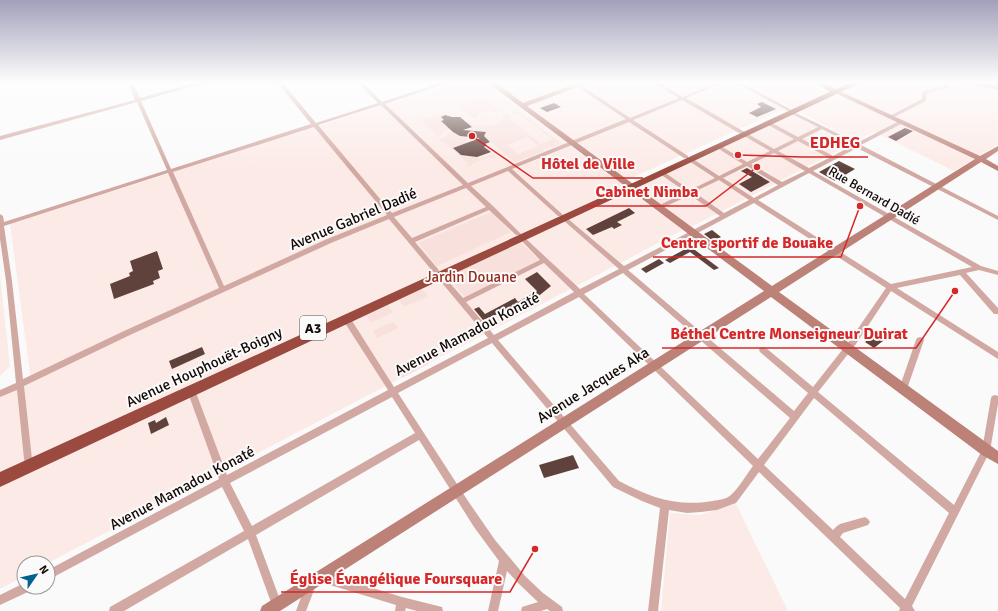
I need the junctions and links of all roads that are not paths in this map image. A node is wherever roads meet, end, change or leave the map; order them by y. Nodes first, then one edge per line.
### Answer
1 (102, 111) edge
2 (141, 111) edge
3 (303, 111) edge
4 (361, 111) edge
5 (389, 111) edge
6 (527, 111) edge
7 (616, 111) edge
8 (653, 111) edge
9 (702, 111) edge
10 (792, 111) junction
11 (876, 111) edge
12 (903, 111) edge
13 (890, 117) junction
14 (630, 120) junction
15 (901, 122) junction
16 (770, 124) junction
17 (315, 125) junction
18 (822, 127) junction
19 (742, 134) junction
20 (0, 138) edge
21 (798, 139) junction
22 (572, 144) junction
23 (856, 145) junction
24 (719, 147) junction
25 (998, 148) edge
26 (772, 151) junction
27 (832, 157) junction
28 (689, 159) junction
29 (980, 159) junction
30 (746, 164) junction
31 (509, 169) junction
32 (998, 169) edge
33 (807, 171) junction
34 (169, 172) junction
35 (662, 173) junction
36 (718, 178) junction
37 (781, 184) junction
38 (468, 185) junction
39 (629, 186) junction
40 (936, 186) junction
41 (689, 192) junction
42 (752, 200) junction
43 (491, 207) junction
44 (658, 208) junction
45 (723, 215) junction
46 (0, 216) edge
47 (391, 216) junction
48 (562, 217) junction
49 (888, 217) junction
50 (998, 218) edge
51 (1, 225) edge
52 (690, 232) junction
53 (520, 236) junction
54 (412, 241) junction
55 (833, 252) junction
56 (545, 260) junction
57 (623, 268) junction
58 (979, 268) junction
59 (438, 273) junction
60 (962, 273) junction
61 (998, 273) edge
62 (890, 287) junction
63 (223, 290) junction
64 (578, 292) junction
65 (771, 292) junction
66 (463, 301) junction
67 (997, 312) edge
68 (346, 318) junction
69 (701, 336) junction
70 (493, 338) junction
71 (920, 340) dead end
72 (848, 349) junction
73 (763, 350) dead end
74 (998, 356) edge
75 (654, 365) junction
76 (20, 384) junction
77 (903, 389) junction
78 (191, 390) junction
79 (392, 391) junction
80 (813, 392) junction
81 (0, 394) edge
82 (995, 398) dead end
83 (795, 418) junction
84 (564, 422) junction
85 (420, 435) junction
86 (986, 451) junction
87 (998, 458) edge
88 (28, 459) junction
89 (758, 466) junction
90 (0, 472) edge
91 (0, 480) edge
92 (225, 483) junction
93 (456, 491) junction
94 (665, 506) junction
95 (955, 512) junction
96 (865, 522) dead end
97 (250, 532) junction
98 (833, 538) junction
99 (504, 562) junction
100 (56, 571) edge
101 (316, 580) junction
102 (16, 592) edge
103 (0, 600) edge
104 (547, 604) junction
105 (401, 607) edge
106 (272, 608) edge
107 (907, 610) edge
108 (114, 611) edge
109 (301, 611) edge
110 (438, 611) edge
111 (493, 611) edge
112 (526, 611) edge
113 (558, 611) edge
114 (653, 611) edge

1 - 20 street
2 - 34 street
3 - 17 street
4 - 17 street
5 - 38 street
6 - 22 street
7 - 14 street
8 - 14 street, Avenue Gabriel Dadié
9 - 19 street, Rue Bernard Dadié
10 - 16 highway, Avenue Houphouët-Boigny / A3
10 - 18 street
10 - 19 highway, Avenue Houphouët-Boigny / A3
11 - 13 street
12 - 13 street
13 - 15 street
14 - 22 street, Avenue Gabriel Dadié
14 - 28 street
15 - 23 street, Avenue Mamadou Konaté
15 - 29 street
16 - 19 highway, Avenue Houphouët-Boigny / A3
16 - 21 street
17 - 34 street
17 - 47 street
18 - 21 street
18 - 23 street
19 - 24 highway, Avenue Houphouët-Boigny / A3
19 - 26 street, Rue Bernard Dadié
19 - 28 highway, Avenue Houphouët-Boigny / A3
21 - 26 street
21 - 27 street
22 - 31 street, Avenue Gabriel Dadié
22 - 39 street
23 - 27 street, Avenue Mamadou Konaté
23 - 40 street
24 - 28 highway, Avenue Houphouët-Boigny / A3
24 - 30 street
25 - 29 street, Avenue Jacques Aka
26 - 30 street
26 - 33 street, Rue Bernard Dadié
27 - 33 street, Avenue Mamadou Konaté
28 - 35 highway, Avenue Houphouët-Boigny / A3
28 - 36 street
28 - 39 highway, Avenue Houphouët-Boigny / A3
29 - 32 street
29 - 40 street, Avenue Jacques Aka
30 - 36 street
30 - 37 street
31 - 38 street, Avenue Gabriel Dadié
31 - 48 street
33 - 37 street, Avenue Mamadou Konaté
33 - 49 street, Rue Bernard Dadié
34 - 51 street
34 - 63 street
35 - 39 highway, Avenue Houphouët-Boigny / A3
35 - 41 street
36 - 41 street
36 - 42 street
37 - 42 street, Avenue Mamadou Konaté
38 - 43 street
38 - 47 street, Avenue Gabriel Dadié
39 - 44 street
39 - 48 highway, Avenue Houphouët-Boigny / A3
40 - 49 street, Avenue Jacques Aka
40 - 50 street
41 - 44 street
41 - 45 street
42 - 45 street, Avenue Mamadou Konaté
42 - 55 street
43 - 53 street
43 - 54 street
44 - 52 street
45 - 52 street, Avenue Mamadou Konaté
46 - 51 street
47 - 54 street
47 - 63 street, Avenue Gabriel Dadié
48 - 53 highway, Avenue Houphouët-Boigny / A3
48 - 57 street
49 - 55 street, Avenue Jacques Aka
49 - 58 street, Rue Bernard Dadié
51 - 76 street
52 - 57 street, Avenue Mamadou Konaté
52 - 65 street
53 - 56 street
53 - 59 highway, Avenue Houphouët-Boigny / A3
54 - 59 street
55 - 62 street
55 - 65 street, Avenue Jacques Aka
56 - 64 street
56 - 66 street
57 - 64 street, Avenue Mamadou Konaté
57 - 69 street
58 - 60 street
58 - 61 street, Rue Bernard Dadié
59 - 66 street
59 - 68 highway, Avenue Houphouët-Boigny / A3
59 - 88 highway, Avenue Houphouët-Boigny / A3
60 - 62 street
60 - 67 street
62 - 72 street
62 - 74 street
63 - 76 street, Avenue Gabriel Dadié
64 - 70 street, Avenue Mamadou Konaté
64 - 75 street
65 - 69 street, Avenue Jacques Aka
65 - 72 street
66 - 70 street
68 - 78 highway, Avenue Houphouët-Boigny / A3
68 - 79 street
69 - 75 street, Avenue Jacques Aka
69 - 83 street
70 - 79 street, Avenue Mamadou Konaté
70 - 84 street
71 - 77 street
72 - 77 street
72 - 80 street
73 - 80 street
75 - 84 street, Avenue Jacques Aka
75 - 89 street
76 - 81 street, Avenue Gabriel Dadié
76 - 88 street
77 - 86 street
78 - 91 highway, Avenue Houphouët-Boigny / A3
78 - 92 street
79 - 85 street
79 - 92 street, Avenue Mamadou Konaté
80 - 83 street
80 - 95 street
82 - 86 street
83 - 89 street
84 - 93 street, Avenue Jacques Aka
84 - 94 street
85 - 93 street
85 - 97 street
86 - 87 street
86 - 95 street
88 - 90 highway, Avenue Houphouët-Boigny / A3
89 - 94 street
89 - 98 street
92 - 97 street
92 - 100 street, Avenue Mamadou Konaté
93 - 99 street
93 - 101 street, Avenue Jacques Aka
94 - 114 street
95 - 107 street
96 - 98 street
97 - 106 street
97 - 108 street
98 - 107 street
99 - 104 street
99 - 111 street
101 - 105 street
101 - 106 street, Avenue Jacques Aka
101 - 109 street
102 - 103 street
104 - 112 street
104 - 113 street
105 - 110 street

